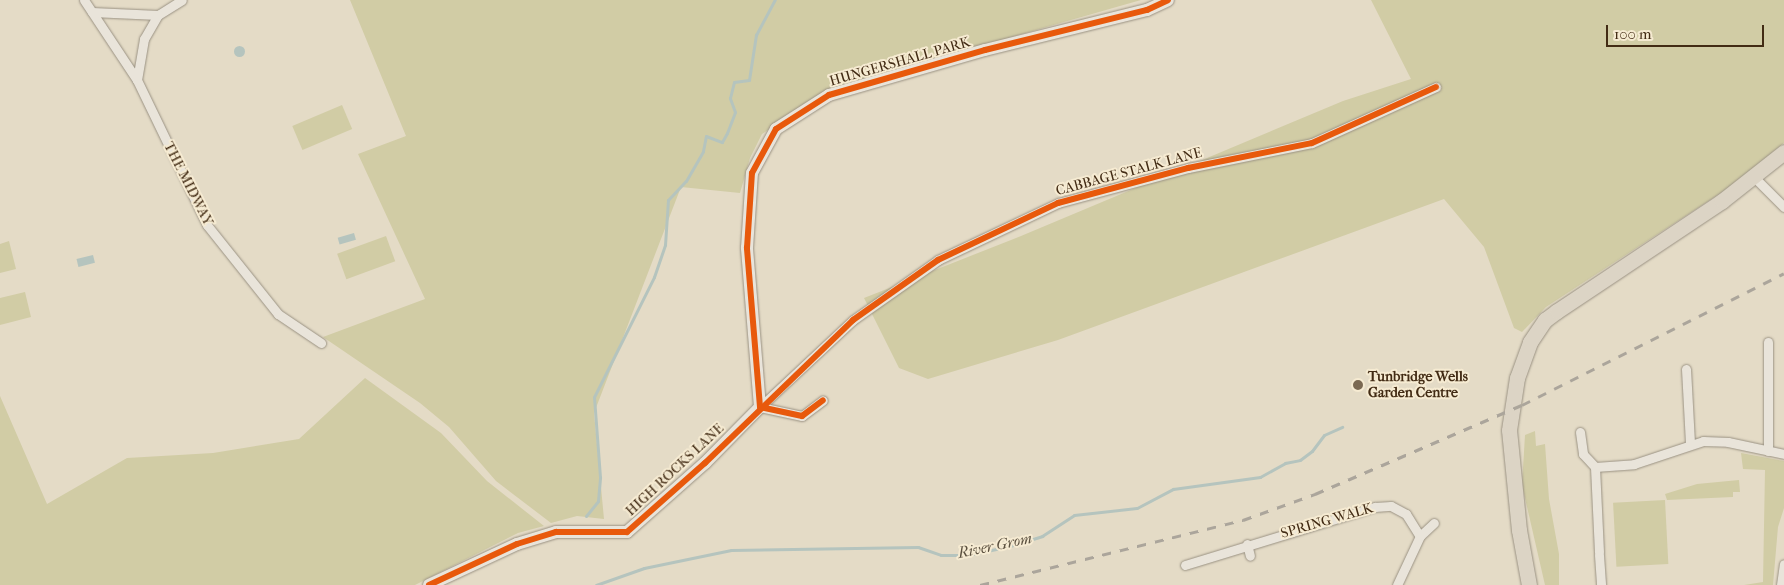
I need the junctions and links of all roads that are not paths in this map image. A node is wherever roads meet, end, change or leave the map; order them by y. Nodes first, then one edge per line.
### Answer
1 (84, 0) edge
2 (182, 0) edge
3 (1168, 0) edge
4 (92, 12) junction
5 (158, 15) junction
6 (137, 80) junction
7 (1436, 87) dead end
8 (1784, 152) edge
9 (1755, 178) junction
10 (1784, 207) edge
11 (1768, 342) dead end
12 (321, 343) dead end
13 (1686, 369) dead end
14 (823, 400) dead end
15 (760, 406) junction
16 (1580, 432) dead end
17 (1690, 443) junction
18 (1768, 451) junction
19 (1784, 454) edge
20 (1595, 467) junction
21 (1434, 523) dead end
22 (1420, 536) junction
23 (1247, 544) junction
24 (1250, 556) dead end
25 (1784, 564) edge
26 (1185, 565) dead end
27 (429, 585) edge
28 (1397, 585) edge
29 (1529, 585) edge
30 (1601, 585) edge
31 (1781, 585) edge

1 - 4 street, THE MIDWAY
2 - 5 street
3 - 15 street, HUNGERSHALL PARK
4 - 5 street
4 - 6 street, THE MIDWAY
5 - 6 street
6 - 12 street, THE MIDWAY
7 - 15 street, CABBAGE STALK LANE
8 - 9 highway
9 - 10 street
9 - 29 highway
11 - 18 street
13 - 17 street
14 - 15 street
15 - 27 street, HIGH ROCKS LANE
16 - 20 street
17 - 18 street
17 - 20 street
18 - 19 street
20 - 30 street
21 - 22 street
22 - 23 street, SPRING WALK
22 - 28 street
23 - 24 street
23 - 26 street, SPRING WALK
25 - 31 street

